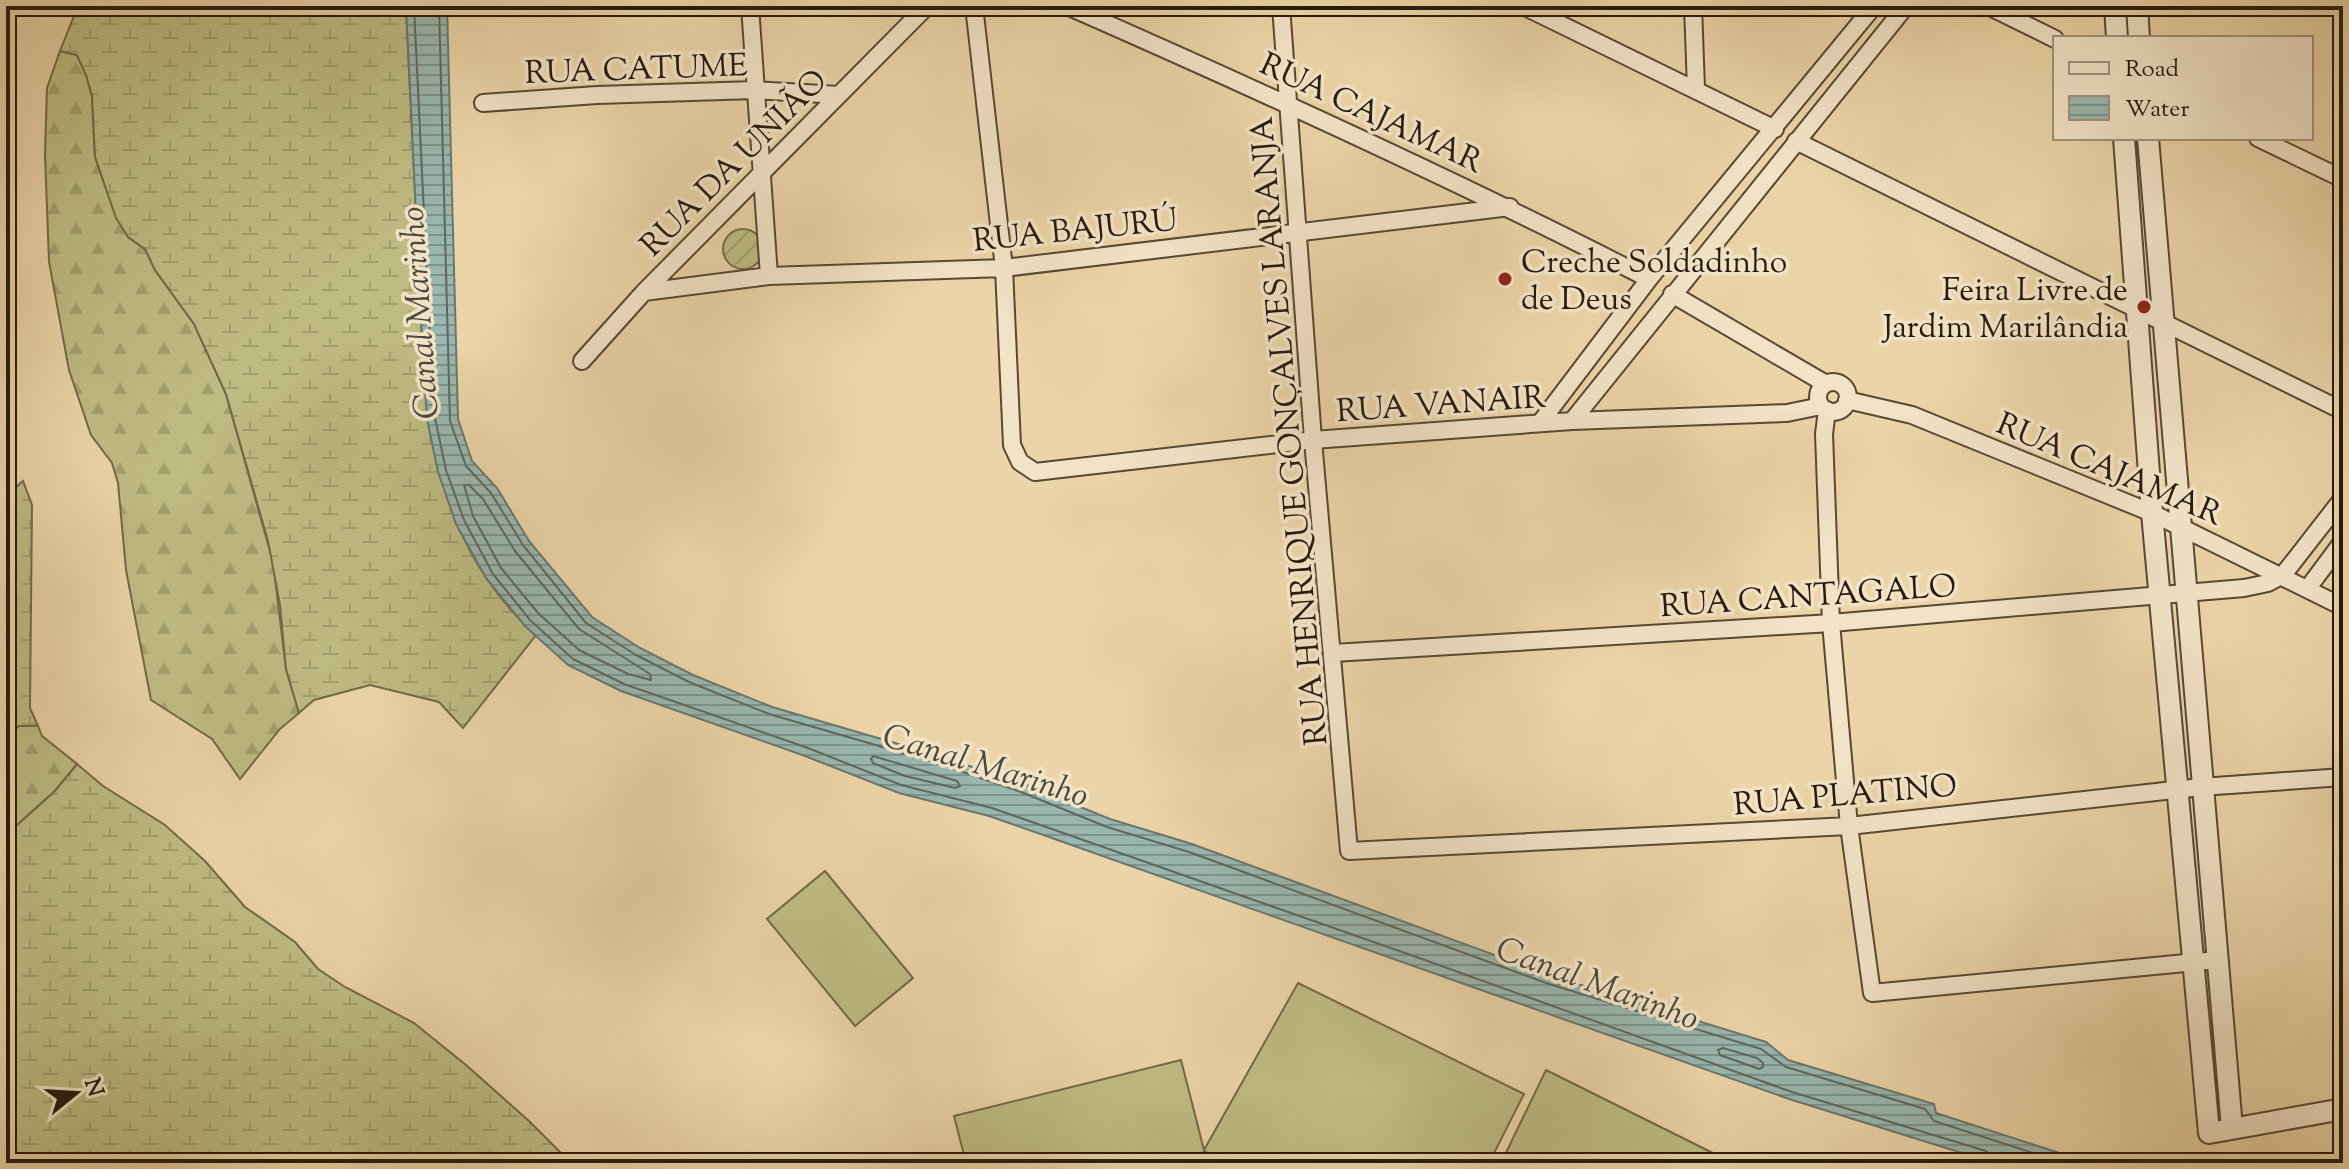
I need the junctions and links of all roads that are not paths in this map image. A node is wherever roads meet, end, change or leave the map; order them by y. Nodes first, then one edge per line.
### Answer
1 (750, 6) edge
2 (927, 6) edge
3 (974, 6) edge
4 (1067, 6) edge
5 (1281, 6) edge
6 (1523, 6) edge
7 (1693, 6) edge
8 (1874, 6) edge
9 (1906, 6) edge
10 (1988, 6) edge
11 (2115, 6) edge
12 (2137, 6) edge
13 (2117, 36) edge
14 (2139, 36) edge
15 (2053, 38) edge
16 (1696, 89) junction
17 (755, 90) junction
18 (839, 95) junction
19 (483, 103) dead end
20 (1290, 104) junction
21 (1775, 129) junction
22 (2124, 140) edge
23 (2148, 140) edge
24 (2262, 140) edge
25 (1796, 141) junction
26 (760, 175) junction
27 (2343, 179) edge
28 (1510, 207) junction
29 (1299, 232) junction
30 (1004, 268) junction
31 (769, 276) junction
32 (1649, 279) junction
33 (644, 292) junction
34 (1672, 294) junction
35 (2136, 310) junction
36 (2164, 323) junction
37 (582, 361) dead end
38 (1826, 384) junction
39 (1847, 400) junction
40 (1824, 408) junction
41 (2343, 411) edge
42 (1572, 421) junction
43 (1540, 423) junction
44 (1313, 440) junction
45 (2343, 498) edge
46 (2152, 513) junction
47 (2181, 527) junction
48 (2343, 541) edge
49 (2283, 575) junction
50 (2308, 588) junction
51 (2187, 594) junction
52 (2159, 595) junction
53 (2343, 607) edge
54 (1831, 623) junction
55 (1333, 653) junction
56 (2343, 777) edge
57 (2201, 787) junction
58 (2176, 790) junction
59 (1849, 826) junction
60 (1349, 851) joint
61 (2217, 960) junction
62 (2192, 962) junction
63 (2343, 1109) edge
64 (2232, 1128) junction

1 - 17 street
2 - 18 street, RUA DA UNIÃO
3 - 30 street
4 - 20 street, RUA CAJAMAR
5 - 20 street, RUA HENRIQUE GONÇALVES LARANJA
6 - 16 street
7 - 16 street
8 - 21 street
9 - 25 street
10 - 15 street
11 - 13 street
12 - 14 street
16 - 21 street
17 - 18 street, RUA CATUME
17 - 19 street, RUA CATUME
17 - 26 street
18 - 26 street, RUA DA UNIÃO
20 - 28 street, RUA CAJAMAR
20 - 29 street, RUA HENRIQUE GONÇALVES LARANJA
21 - 32 street
22 - 35 street
23 - 36 street
24 - 27 street
25 - 34 street
25 - 35 street
26 - 31 street
26 - 33 street, RUA DA UNIÃO
28 - 29 street, RUA BAJURÚ
28 - 32 street, RUA CAJAMAR
29 - 30 street, RUA BAJURÚ
29 - 44 street, RUA HENRIQUE GONÇALVES LARANJA
30 - 31 street, RUA BAJURÚ
30 - 44 street, RUA VANAIR
31 - 33 street, RUA BAJURÚ
32 - 43 street
33 - 37 street, RUA DA UNIÃO
34 - 38 street
34 - 42 street
35 - 36 street
35 - 46 street
36 - 41 street
36 - 47 street
38 - 39 street
38 - 40 street
39 - 40 street
39 - 46 street, RUA CAJAMAR
40 - 42 street, RUA VANAIR
40 - 54 street
42 - 43 street, RUA VANAIR
43 - 44 street, RUA VANAIR
44 - 55 street, RUA HENRIQUE GONÇALVES LARANJA
45 - 49 street
46 - 47 street, RUA CAJAMAR
46 - 52 street
47 - 49 street, RUA CAJAMAR
47 - 51 street
48 - 50 street
49 - 50 street, RUA CAJAMAR
49 - 51 street, RUA CANTAGALO
50 - 53 street, RUA CAJAMAR
51 - 52 street, RUA CANTAGALO
51 - 57 street
52 - 54 street, RUA CANTAGALO
52 - 58 street
54 - 55 street, RUA CANTAGALO
54 - 59 street
55 - 60 street, RUA HENRIQUE GONÇALVES LARANJA
56 - 57 street, RUA PLATINO
57 - 58 street, RUA PLATINO
57 - 61 street
58 - 59 street, RUA PLATINO
58 - 62 street
59 - 60 street, RUA PLATINO
59 - 62 street
61 - 62 street
61 - 64 street
62 - 64 street
63 - 64 street

